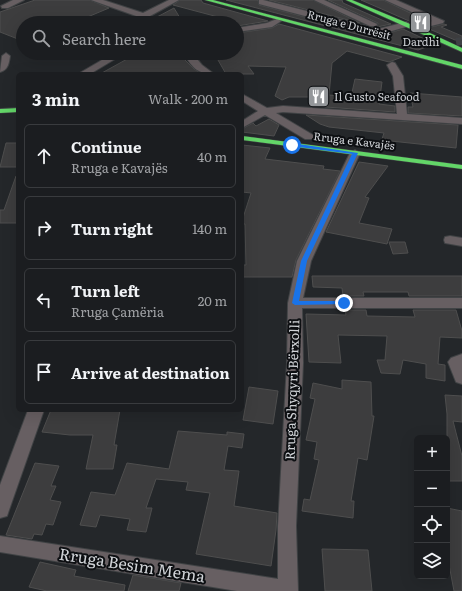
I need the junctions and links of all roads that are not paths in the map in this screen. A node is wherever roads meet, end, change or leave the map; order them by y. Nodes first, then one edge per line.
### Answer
1 (20, 0) edge
2 (95, 0) edge
3 (175, 0) edge
4 (207, 0) edge
5 (318, 0) edge
6 (349, 0) edge
7 (388, 0) edge
8 (262, 2) dead end
9 (5, 6) dead end
10 (336, 7) junction
11 (313, 15) junction
12 (144, 16) joint
13 (277, 21) dead end
14 (406, 24) junction
15 (415, 28) junction
16 (244, 29) edge
17 (386, 30) junction
18 (462, 50) tunnel mouth
19 (6, 56) dead end
20 (108, 60) edge
21 (193, 60) edge
22 (392, 65) dead end
23 (462, 67) edge
24 (0, 69) edge
25 (87, 72) edge
26 (206, 72) edge
27 (244, 98) edge
28 (0, 111) edge
29 (264, 111) junction
30 (16, 115) edge
31 (16, 116) edge
32 (402, 116) junction
33 (0, 120) edge
34 (462, 121) edge
35 (244, 127) edge
36 (286, 134) dead end
37 (244, 138) edge
38 (310, 140) junction
39 (355, 153) junction
40 (462, 167) edge
41 (295, 303) junction
42 (461, 307) edge
43 (462, 359) edge
44 (462, 378) edge
45 (35, 412) edge
46 (0, 510) edge
47 (0, 544) edge
48 (288, 590) edge

1 - 9 street
2 - 12 street
3 - 12 street
4 - 23 main road, Rruga e Durrësit
5 - 10 street
6 - 10 street
6 - 14 main road
7 - 15 street
8 - 11 street
10 - 11 street
10 - 17 street
11 - 17 street
13 - 16 street
14 - 15 main road
14 - 17 street
15 - 18 main road
19 - 24 street
20 - 25 street
21 - 26 street
22 - 32 street
27 - 29 street
28 - 30 main road
29 - 32 street
29 - 35 street
29 - 38 street
31 - 33 main road
32 - 34 street
36 - 38 main road, Rruga e Kavajës
37 - 38 main road, Rruga e Kavajës
38 - 39 main road, Rruga e Kavajës
39 - 40 main road, Rruga e Kavajës
39 - 41 street, Rruga Shyqyri Bërxolli
41 - 42 street
41 - 48 street, Rruga Shyqyri Bërxolli
43 - 44 street
45 - 46 street
47 - 48 street, Rruga Besim Mema

